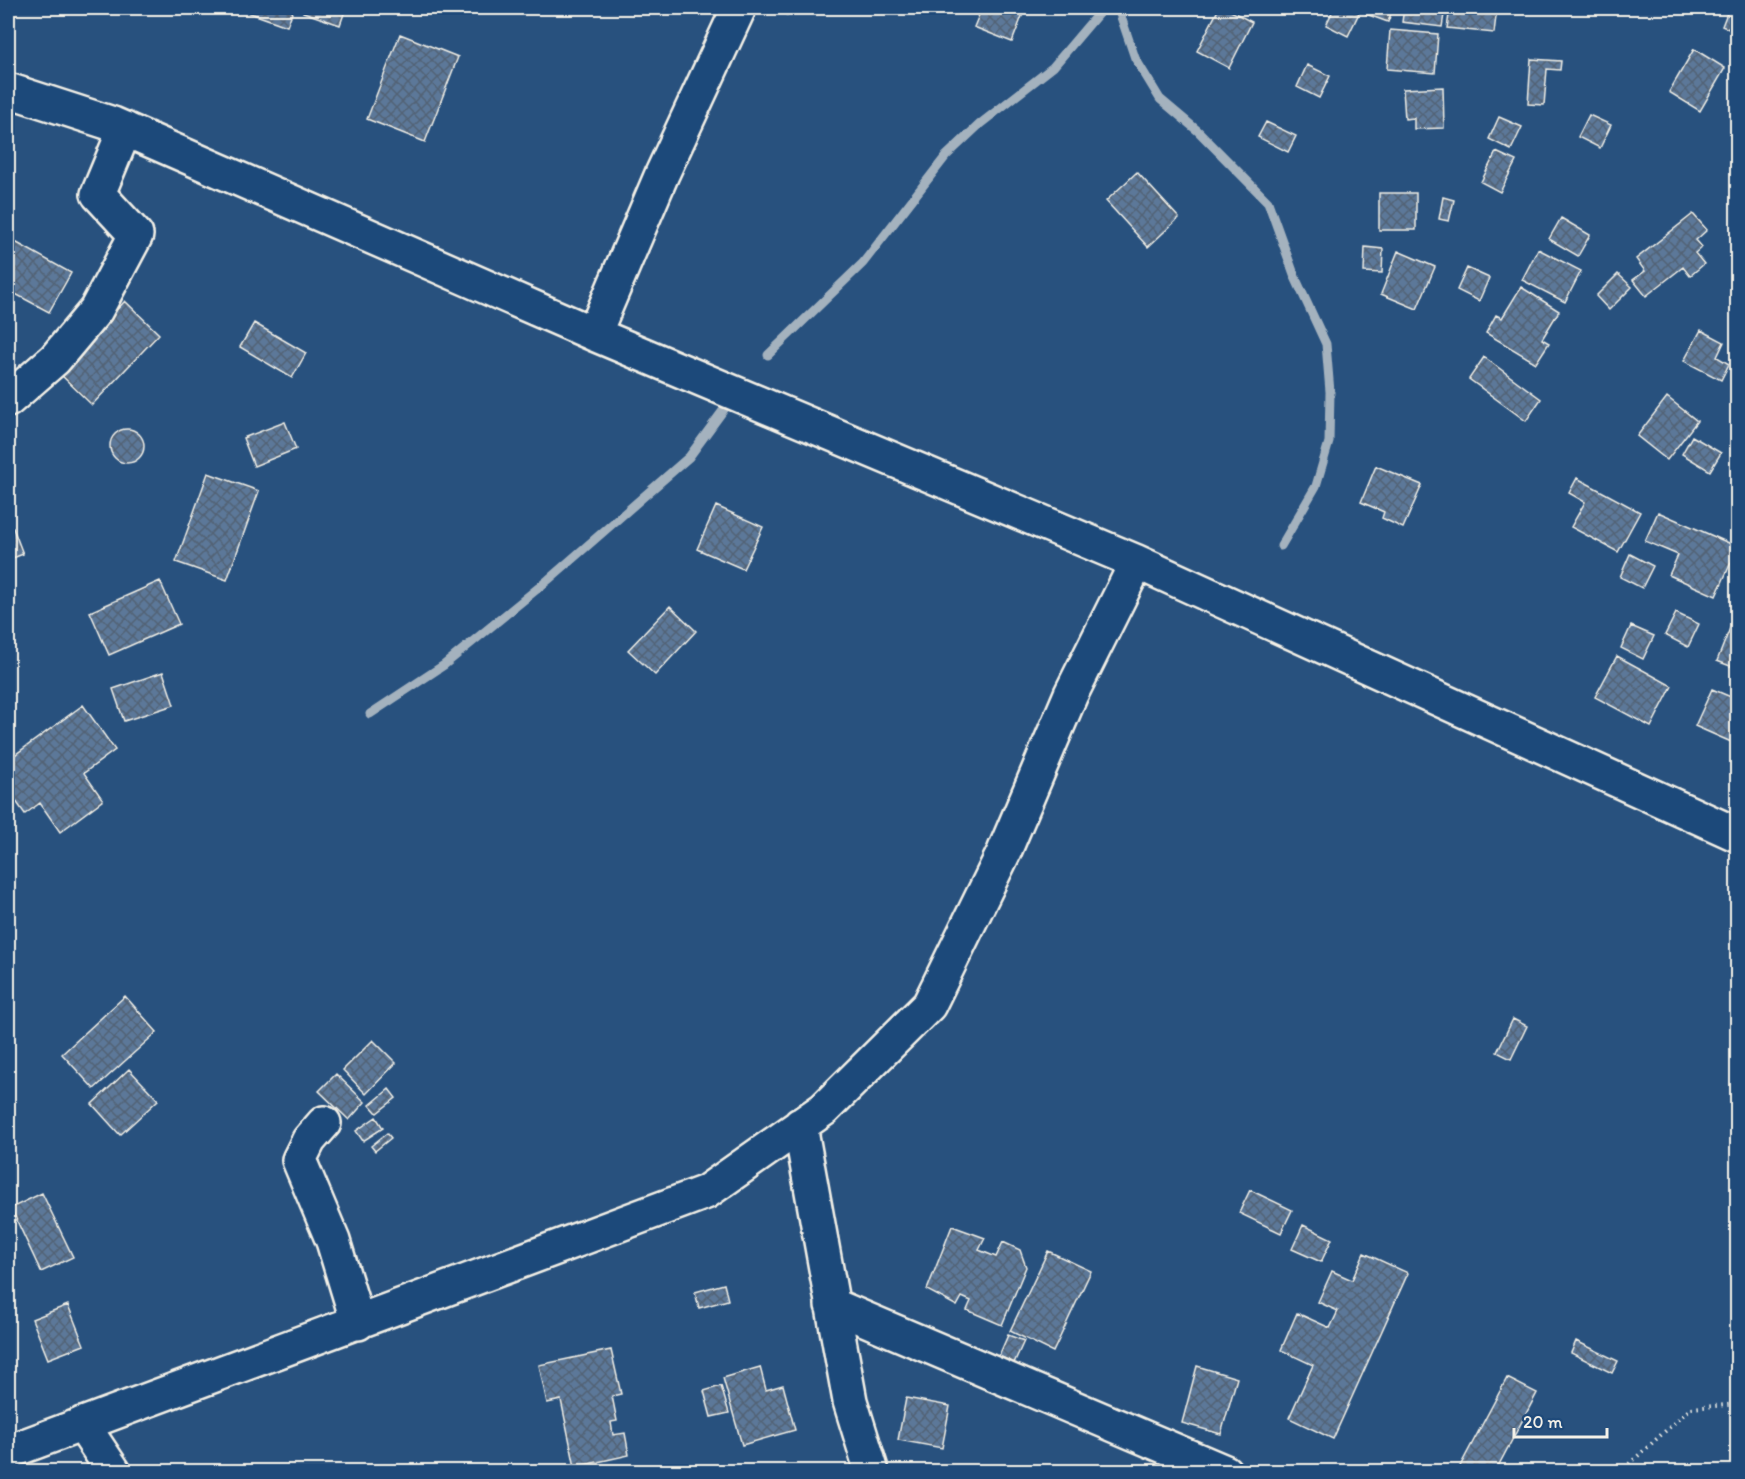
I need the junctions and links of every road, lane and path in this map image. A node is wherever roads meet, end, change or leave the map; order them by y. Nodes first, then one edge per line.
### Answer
1 (739, 8) edge
2 (8, 90) edge
3 (125, 129) junction
4 (594, 334) junction
5 (8, 400) edge
6 (1137, 562) junction
7 (1737, 835) edge
8 (324, 1123) dead end
9 (800, 1125) junction
10 (832, 1305) junction
11 (358, 1323) junction
12 (1737, 1404) edge
13 (82, 1425) junction
14 (8, 1452) edge
15 (114, 1472) edge
16 (872, 1472) edge
17 (1225, 1472) edge
18 (1620, 1472) edge

1 - 4 street
2 - 3 street
3 - 4 street
3 - 5 street
4 - 6 street
6 - 7 street
6 - 9 street
8 - 11 street
9 - 10 street
9 - 11 street
10 - 16 street
10 - 17 street
11 - 13 street
12 - 18 path
13 - 14 street
13 - 15 street

